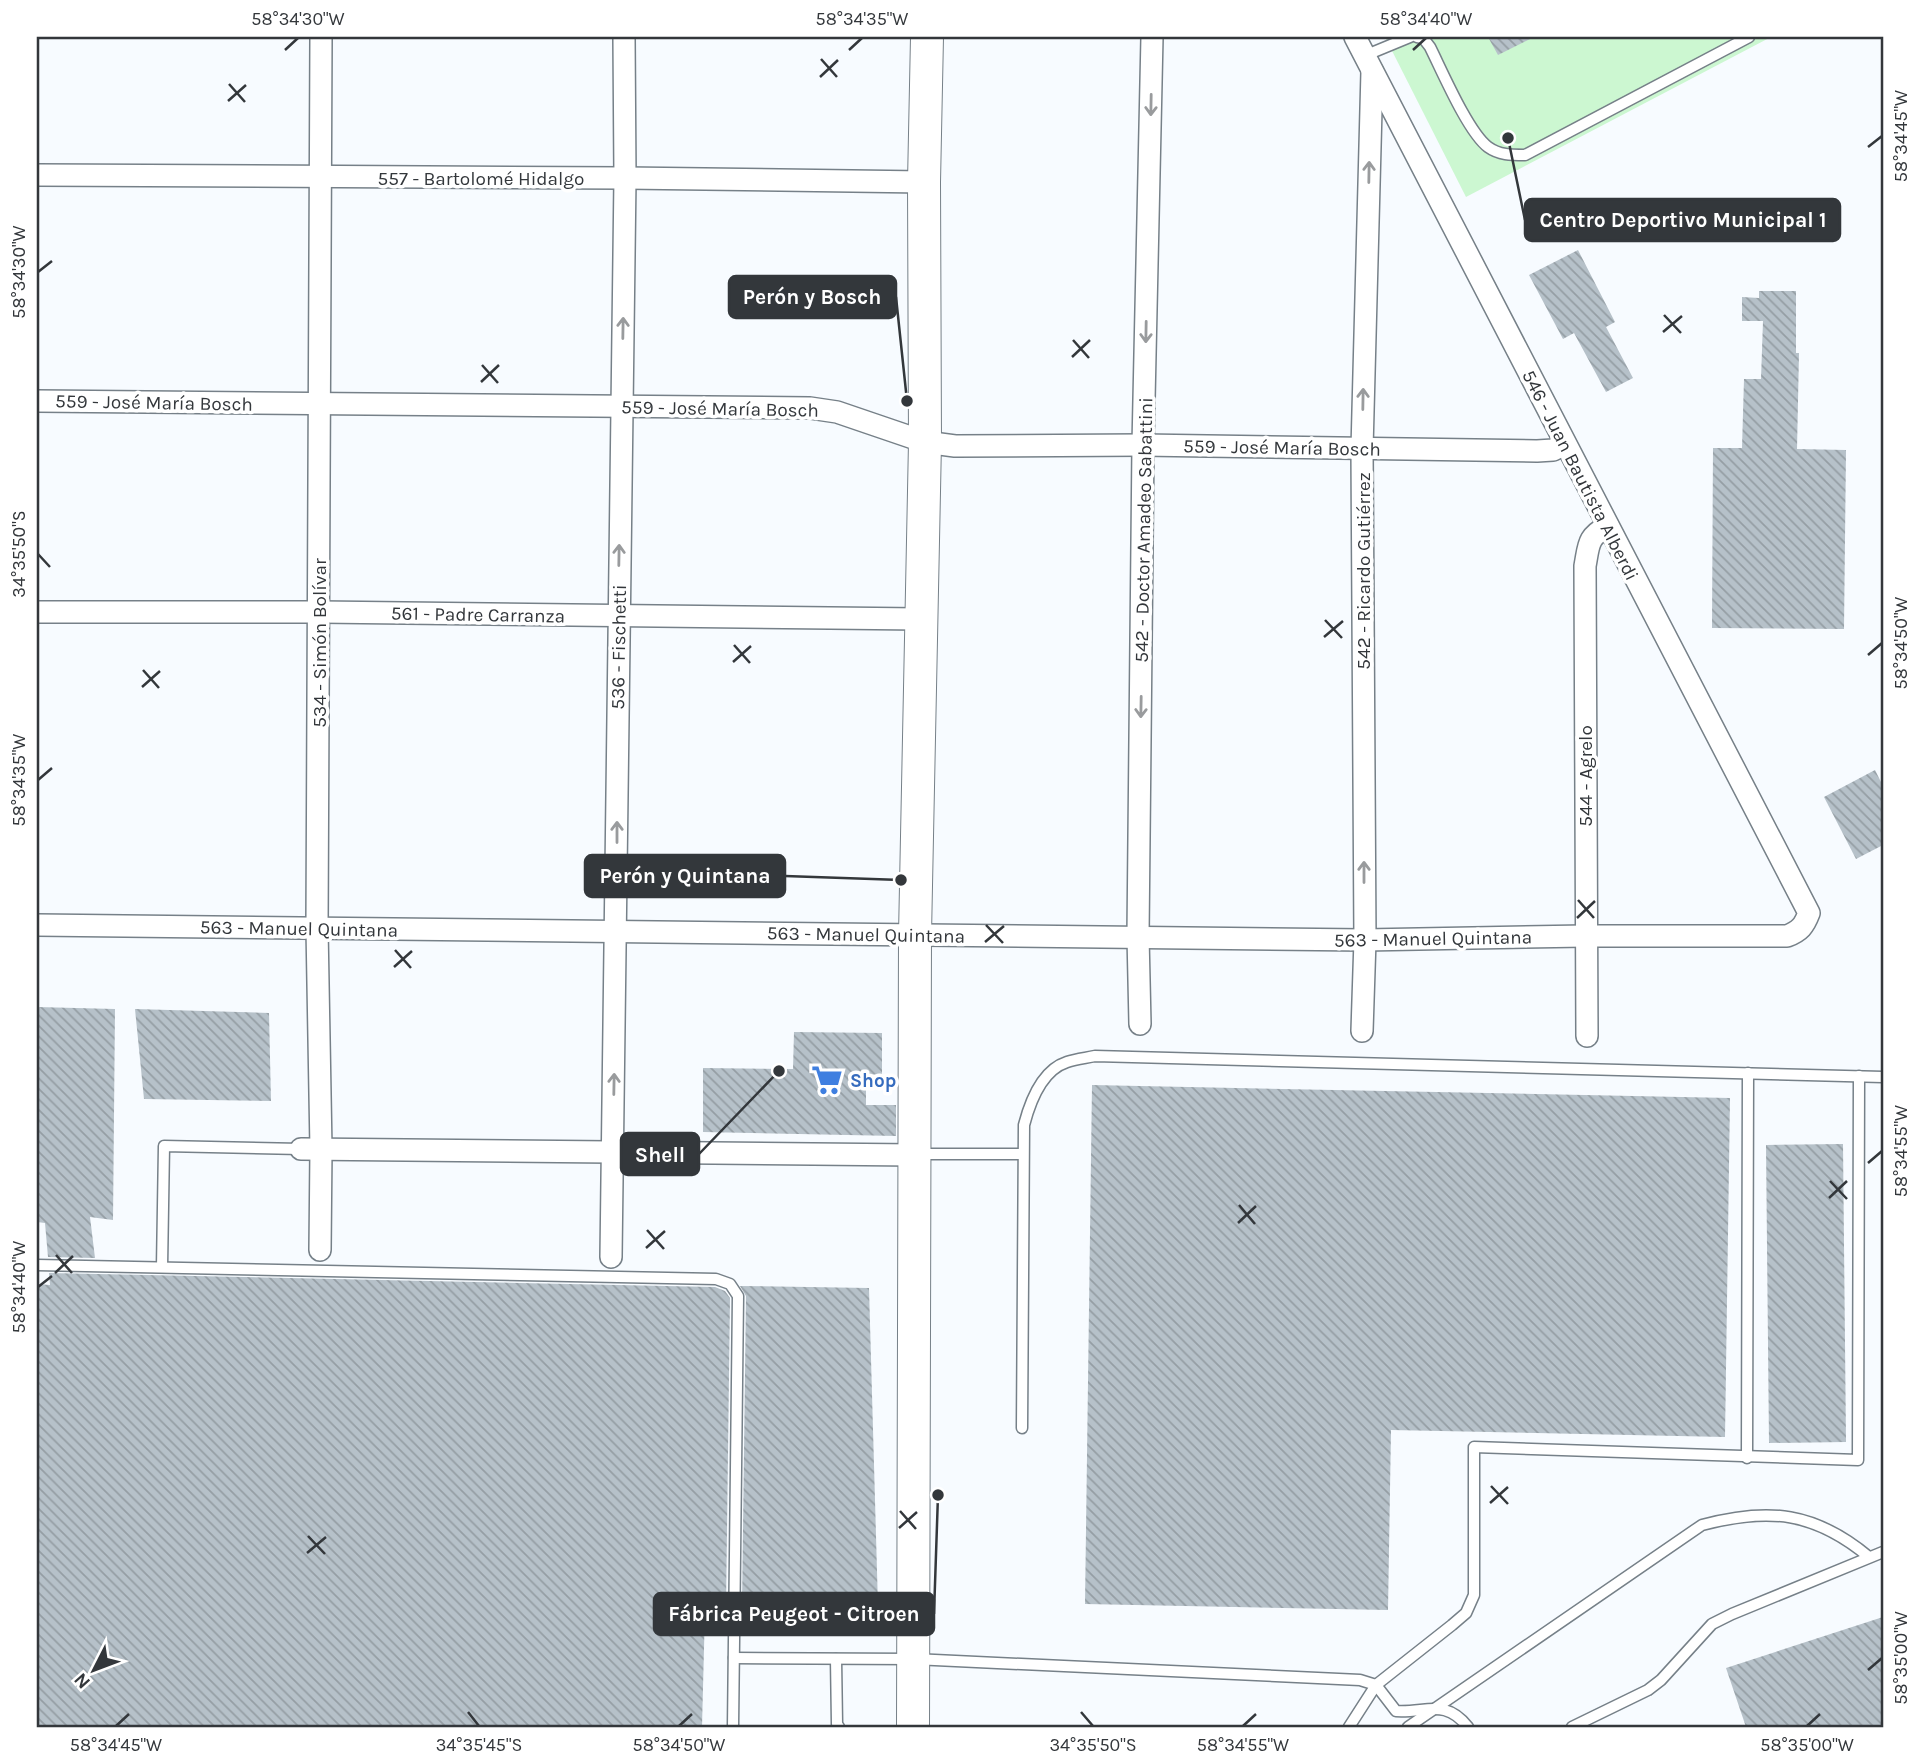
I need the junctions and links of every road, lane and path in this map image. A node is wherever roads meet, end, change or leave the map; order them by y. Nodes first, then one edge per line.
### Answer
1 (321, 37) edge
2 (624, 37) edge
3 (927, 37) edge
4 (1152, 37) edge
5 (1410, 37) edge
6 (1418, 37) edge
7 (1749, 37) edge
8 (1364, 54) edge
9 (37, 175) edge
10 (321, 178) junction
11 (625, 178) junction
12 (925, 182) junction
13 (37, 401) edge
14 (321, 404) junction
15 (621, 406) junction
16 (925, 442) junction
17 (1565, 444) junction
18 (1143, 445) junction
19 (1362, 449) junction
20 (1608, 526) junction
21 (37, 612) edge
22 (320, 612) junction
23 (618, 616) junction
24 (920, 619) junction
25 (1809, 913) joint
26 (37, 925) edge
27 (317, 928) junction
28 (616, 931) junction
29 (915, 935) junction
30 (1138, 936) junction
31 (1585, 936) junction
32 (1365, 940) junction
33 (1140, 1024) dead end
34 (1362, 1031) dead end
35 (1587, 1036) dead end
36 (1748, 1073) junction
37 (1859, 1076) junction
38 (1883, 1077) edge
39 (311, 1149) junction
40 (613, 1152) junction
41 (915, 1154) junction
42 (1023, 1154) junction
43 (320, 1250) dead end
44 (611, 1257) dead end
45 (37, 1265) edge
46 (162, 1267) junction
47 (1022, 1428) dead end
48 (1747, 1458) junction
49 (1883, 1552) edge
50 (1869, 1557) junction
51 (734, 1658) junction
52 (836, 1658) junction
53 (914, 1660) junction
54 (1376, 1685) junction
55 (1437, 1707) junction
56 (733, 1727) edge
57 (839, 1727) edge
58 (913, 1727) edge
59 (1349, 1727) edge
60 (1408, 1727) edge
61 (1468, 1727) edge
62 (1572, 1727) edge

1 - 10 street, 534 - Simón Bolívar
2 - 11 street, 536 - Fischetti
3 - 12 street
4 -> 18 street, 542 - Doctor Amadeo Sabattini
5 - 8 lane
6 - 7 lane
8 - 17 street, 546 - Juan Bautista Alberdi
19 -> 8 street, 542 - Ricardo Gutiérrez
9 - 10 street, 557 - Bartolomé Hidalgo
10 - 11 street, 557 - Bartolomé Hidalgo
10 - 14 street, 534 - Simón Bolívar
11 - 12 street, 557 - Bartolomé Hidalgo
15 -> 11 street, 536 - Fischetti
12 - 16 street
13 - 14 street, 559 - José María Bosch
14 - 15 street, 559 - José María Bosch
14 - 22 street, 534 - Simón Bolívar
15 - 16 street, 559 - José María Bosch
23 -> 15 street, 536 - Fischetti
16 - 18 street, 559 - José María Bosch
16 - 24 street
17 - 19 street, 559 - José María Bosch
17 - 20 street, 546 - Juan Bautista Alberdi
18 - 19 street, 559 - José María Bosch
18 -> 30 street, 542 - Doctor Amadeo Sabattini
32 -> 19 street, 542 - Ricardo Gutiérrez
20 - 25 street, 546 - Juan Bautista Alberdi
20 - 31 street, 544 - Agrelo
21 - 22 street, 561 - Padre Carranza
22 - 23 street, 561 - Padre Carranza
22 - 27 street, 534 - Simón Bolívar
23 - 24 street, 561 - Padre Carranza
28 -> 23 street, 536 - Fischetti
24 - 29 street
25 - 31 street, 563 - Manuel Quintana
26 - 27 street, 563 - Manuel Quintana
27 - 28 street, 563 - Manuel Quintana
27 - 39 street, 534 - Simón Bolívar
28 - 29 street, 563 - Manuel Quintana
40 -> 28 street, 536 - Fischetti
29 - 30 street, 563 - Manuel Quintana
29 - 41 street
30 - 32 street, 563 - Manuel Quintana
30 - 33 street, 542 - Doctor Amadeo Sabattini
31 - 32 street, 563 - Manuel Quintana
31 - 35 street, 544 - Agrelo
32 - 34 street, 542 - Ricardo Gutiérrez
36 - 37 lane
36 - 42 lane
36 - 48 lane
37 - 38 lane
37 - 48 lane
39 - 40 street
39 - 43 street, 534 - Simón Bolívar
39 - 46 lane
40 - 41 street
40 - 44 street, 536 - Fischetti
41 - 42 lane
41 - 53 street
42 - 47 lane
45 - 46 lane
46 - 51 lane
48 - 54 lane
49 - 50 lane
50 - 55 lane
50 - 62 lane
51 - 52 lane
51 - 56 lane
52 - 53 lane
52 - 57 lane
53 - 54 lane
53 - 58 street
54 - 55 lane
54 - 59 lane
55 - 60 lane
55 - 61 lane

